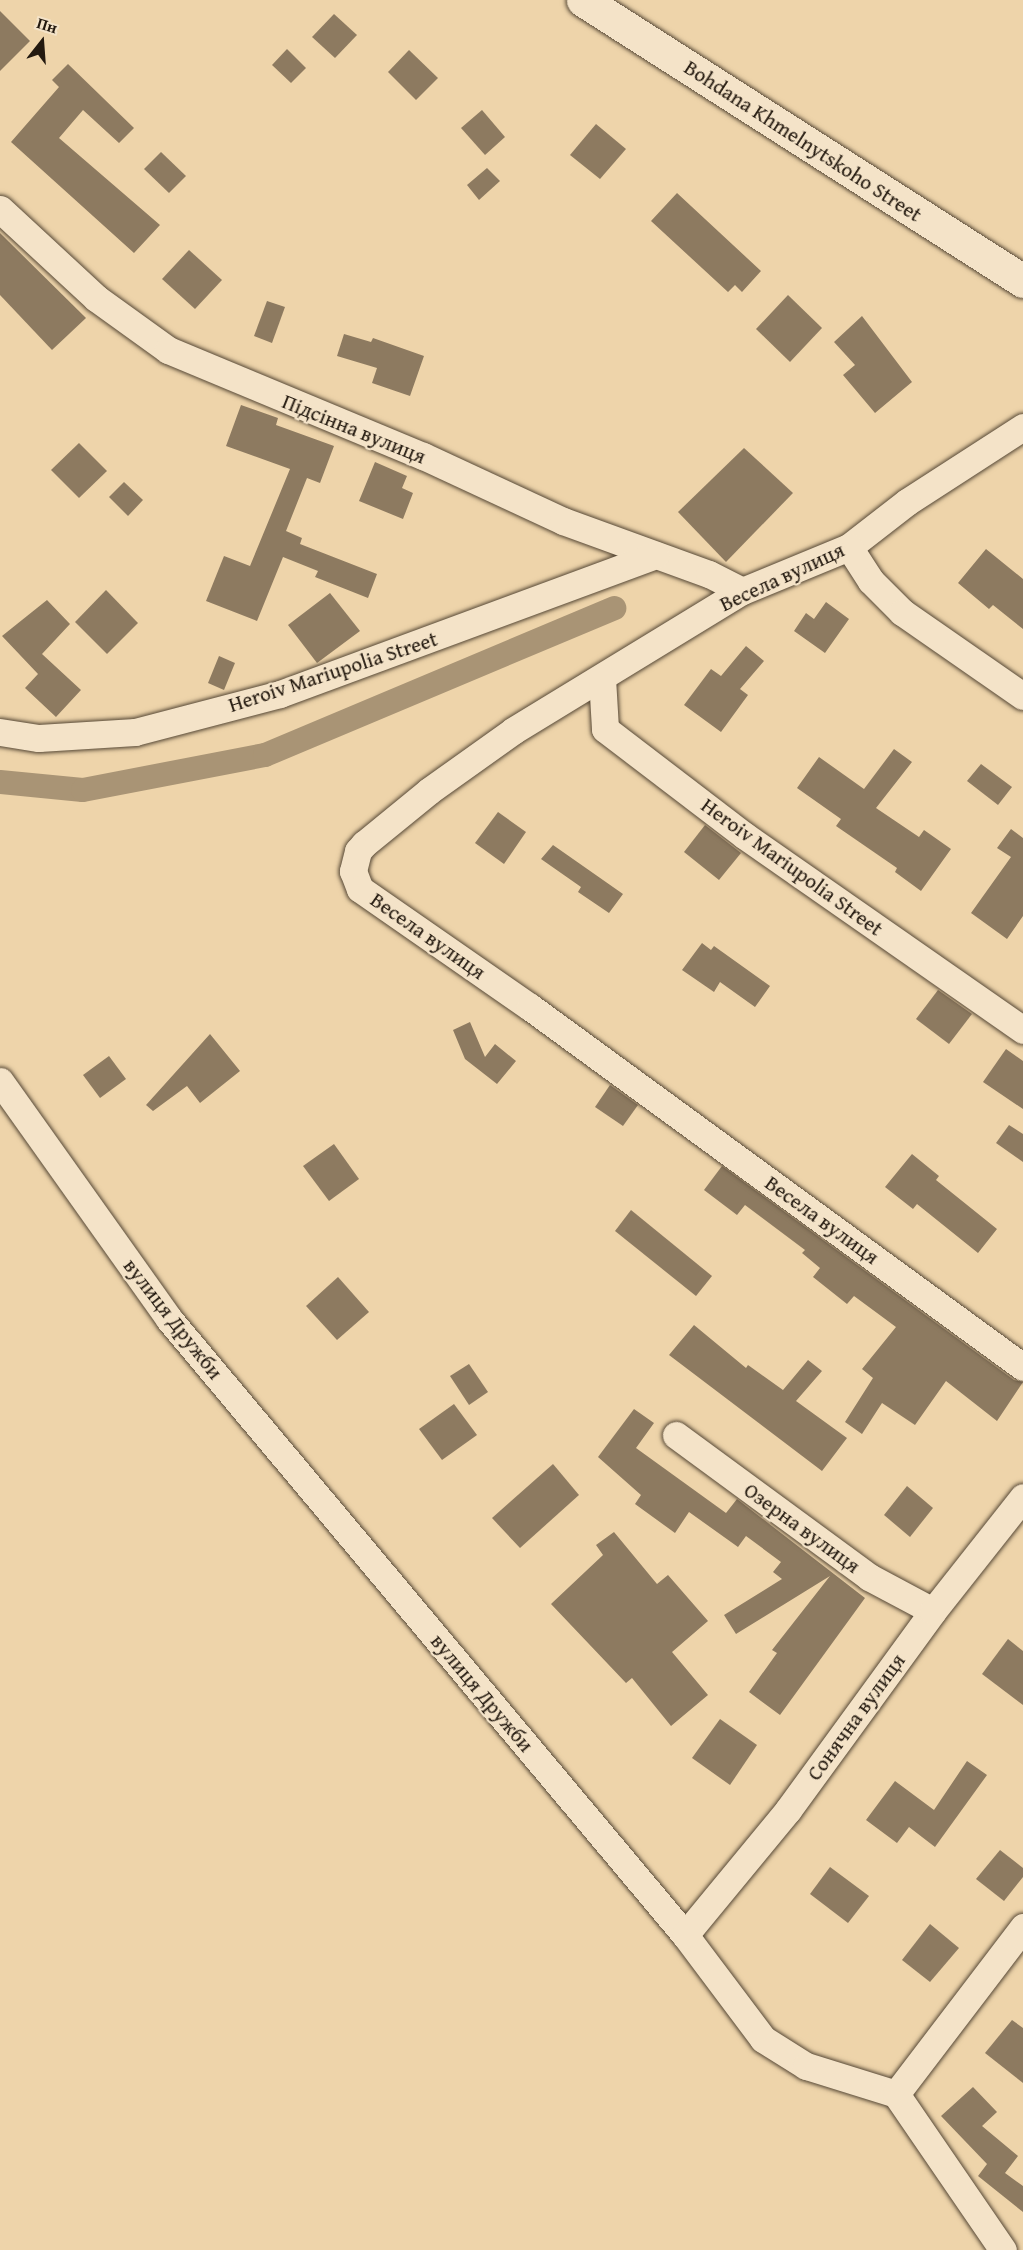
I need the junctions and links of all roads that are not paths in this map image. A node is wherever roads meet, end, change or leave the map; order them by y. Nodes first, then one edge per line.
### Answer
1 (583, 0) edge
2 (0, 209) edge
3 (1023, 281) edge
4 (1023, 427) edge
5 (849, 547) junction
6 (655, 555) junction
7 (742, 591) junction
8 (602, 678) junction
9 (1023, 696) edge
10 (0, 732) edge
11 (1023, 1030) edge
12 (0, 1081) edge
13 (1023, 1367) edge
14 (676, 1435) dead end
15 (1023, 1497) edge
16 (933, 1611) junction
17 (1023, 1928) edge
18 (685, 1935) junction
19 (896, 2094) junction
20 (1003, 2250) edge

1 - 3 main road, Bohdana Khmelnytskoho Street
2 - 6 street, Підсінна вулиця
4 - 5 street, Весела вулиця
5 - 7 street, Весела вулиця
5 - 9 street
6 - 7 street, Підсінна вулиця
6 - 10 street, Heroiv Mariupolia Street
7 - 8 street, Весела вулиця
8 - 11 street, Heroiv Mariupolia Street
8 - 13 street, Весела вулиця
12 - 18 street, вулиця Дружби
14 - 16 street, Озерна вулиця
15 - 16 street, Сонячна вулиця
16 - 18 street, Сонячна вулиця
17 - 19 street
18 - 19 street, вулиця Дружби
19 - 20 street

